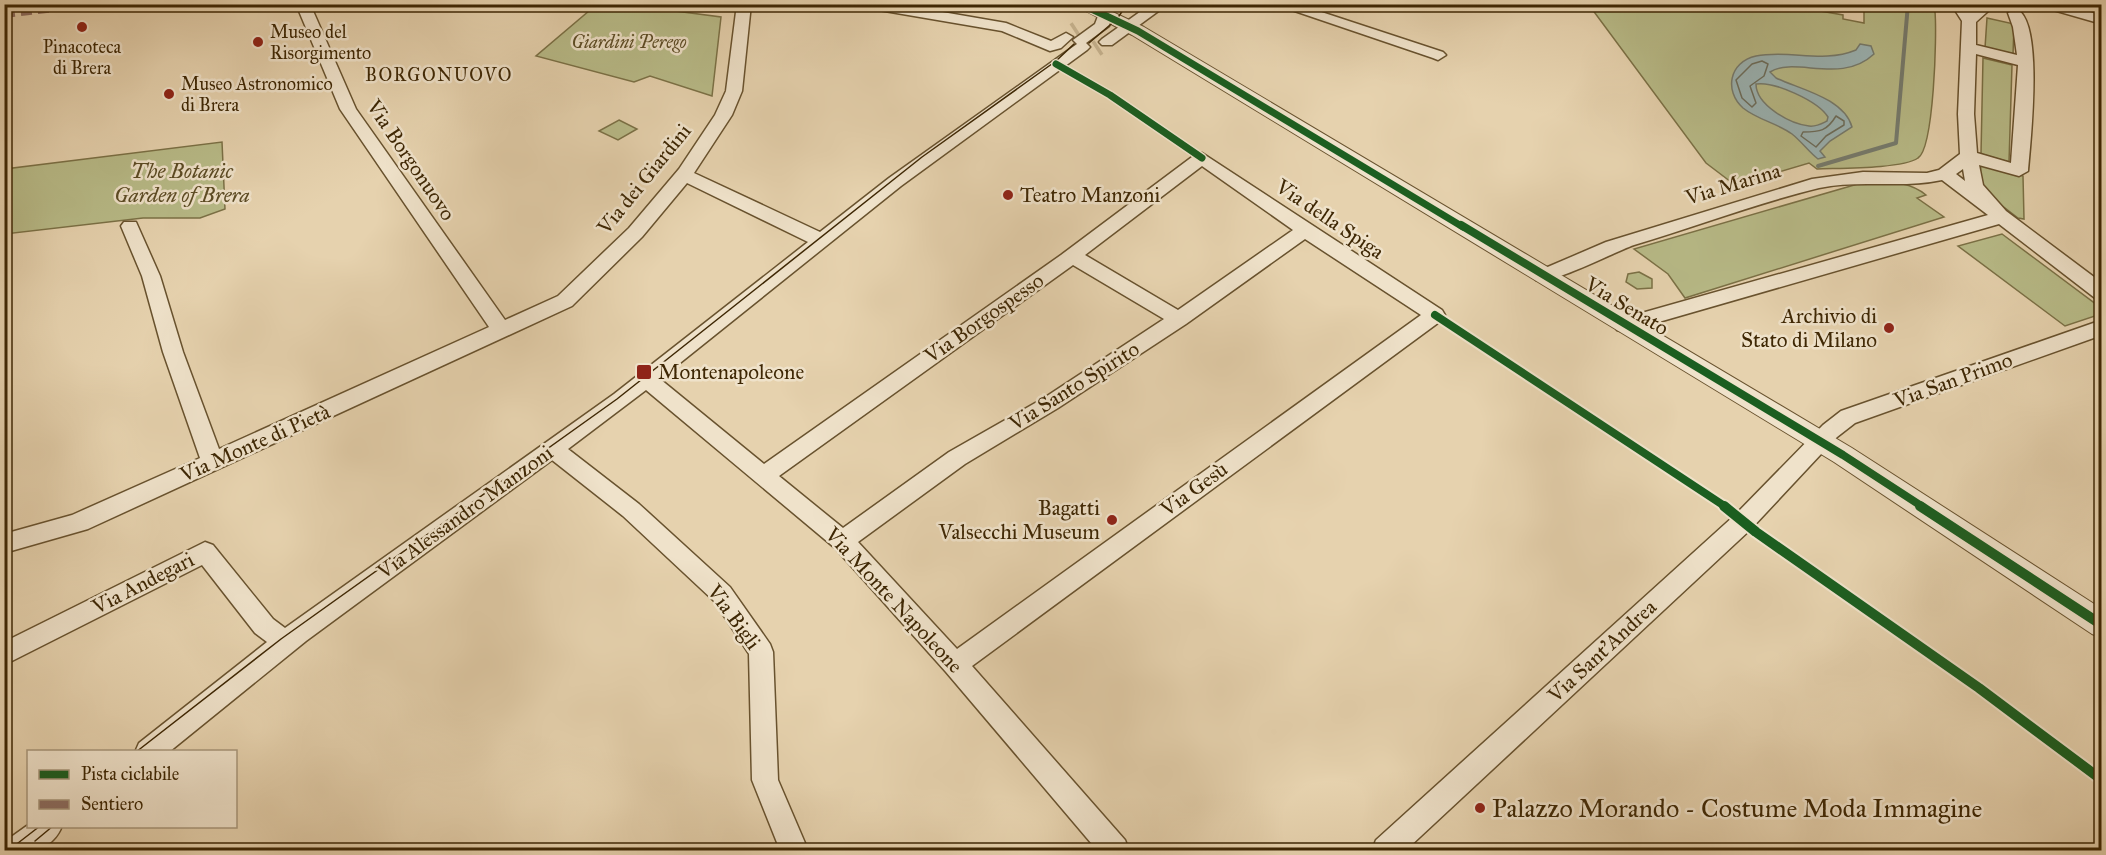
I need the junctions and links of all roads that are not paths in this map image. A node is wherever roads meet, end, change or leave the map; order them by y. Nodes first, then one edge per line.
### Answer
1 (303, 4) edge
2 (744, 4) edge
3 (867, 4) edge
4 (1081, 4) edge
5 (1281, 4) edge
6 (1294, 4) edge
7 (1958, 4) edge
8 (1989, 4) edge
9 (2039, 4) edge
10 (1155, 7) edge
11 (1101, 9) edge
12 (2015, 14) dead end
13 (2102, 20) edge
14 (1969, 21) junction
15 (1127, 28) junction
16 (1085, 41) junction
17 (1968, 48) junction
18 (2025, 62) junction
19 (1056, 64) junction
20 (1969, 156) junction
21 (1202, 158) joint
22 (683, 174) junction
23 (1945, 174) junction
24 (895, 182) junction
25 (2001, 217) junction
26 (130, 226) dead end
27 (1305, 230) junction
28 (820, 240) junction
29 (1072, 256) junction
30 (782, 271) junction
31 (1543, 276) junction
32 (2102, 293) edge
33 (1435, 315) joint
34 (1179, 319) junction
35 (1624, 325) junction
36 (2102, 327) edge
37 (502, 331) junction
38 (645, 378) junction
39 (1818, 446) junction
40 (553, 449) junction
41 (213, 463) junction
42 (764, 475) junction
43 (843, 541) junction
44 (4, 544) edge
45 (2102, 625) edge
46 (285, 642) junction
47 (4, 654) edge
48 (955, 664) junction
49 (150, 750) edge
50 (46, 828) edge
51 (17, 850) edge
52 (794, 850) edge
53 (1114, 850) edge
54 (1386, 850) edge

1 - 37 street, Via Borgonuovo
2 - 22 street, Via dei Giardini
3 - 16 street, Via Alessandro Manzoni
4 - 11 street, Via Senato
5 - 6 street
7 - 14 street
8 - 14 street
9 - 13 street
10 - 15 street, Via Alessandro Manzoni
11 - 15 street, Via Senato
11 - 16 street, Via Alessandro Manzoni
12 - 18 street
14 - 17 street
15 - 16 street, Via Alessandro Manzoni
15 - 31 street, Via Senato
16 - 19 street, Via Alessandro Manzoni
16 - 19 street, Via Alessandro Manzoni
17 - 18 street
17 - 20 street
18 - 20 street
19 - 24 street, Via Alessandro Manzoni
20 - 23 street, Via Marina
20 - 25 street
21 - 27 street, Via della Spiga
21 - 29 street, Via Borgospesso
22 - 28 street
22 - 37 street, Via dei Giardini
23 - 25 street
23 - 31 street, Via Marina
24 - 28 street, Via Alessandro Manzoni
24 - 30 street, Via Alessandro Manzoni
25 - 32 street
25 - 35 street
26 - 41 street
27 - 33 street, Via della Spiga
27 - 34 street, Via Santo Spirito
28 - 30 street, Via Alessandro Manzoni
29 - 34 street
29 - 42 street, Via Borgospesso
30 - 38 street, Via Alessandro Manzoni
31 - 35 street, Via Senato
33 - 48 street, Via Gesù
34 - 43 street, Via Santo Spirito
35 - 39 street, Via Senato
36 - 39 street, Via San Primo
37 - 41 street, Via Monte di Pietà
38 - 40 street, Via Alessandro Manzoni
38 - 42 street, Via Monte Napoleone
39 - 45 street, Via Senato
39 - 54 street, Via Sant'Andrea
40 - 46 street, Via Alessandro Manzoni
40 - 52 street, Via Bigli
41 - 44 street, Via Monte di Pietà
42 - 43 street, Via Monte Napoleone
43 - 48 street, Via Monte Napoleone
46 - 47 street, Via Andegari
46 - 49 street, Via Alessandro Manzoni
48 - 53 street, Via Monte Napoleone
50 - 51 street

